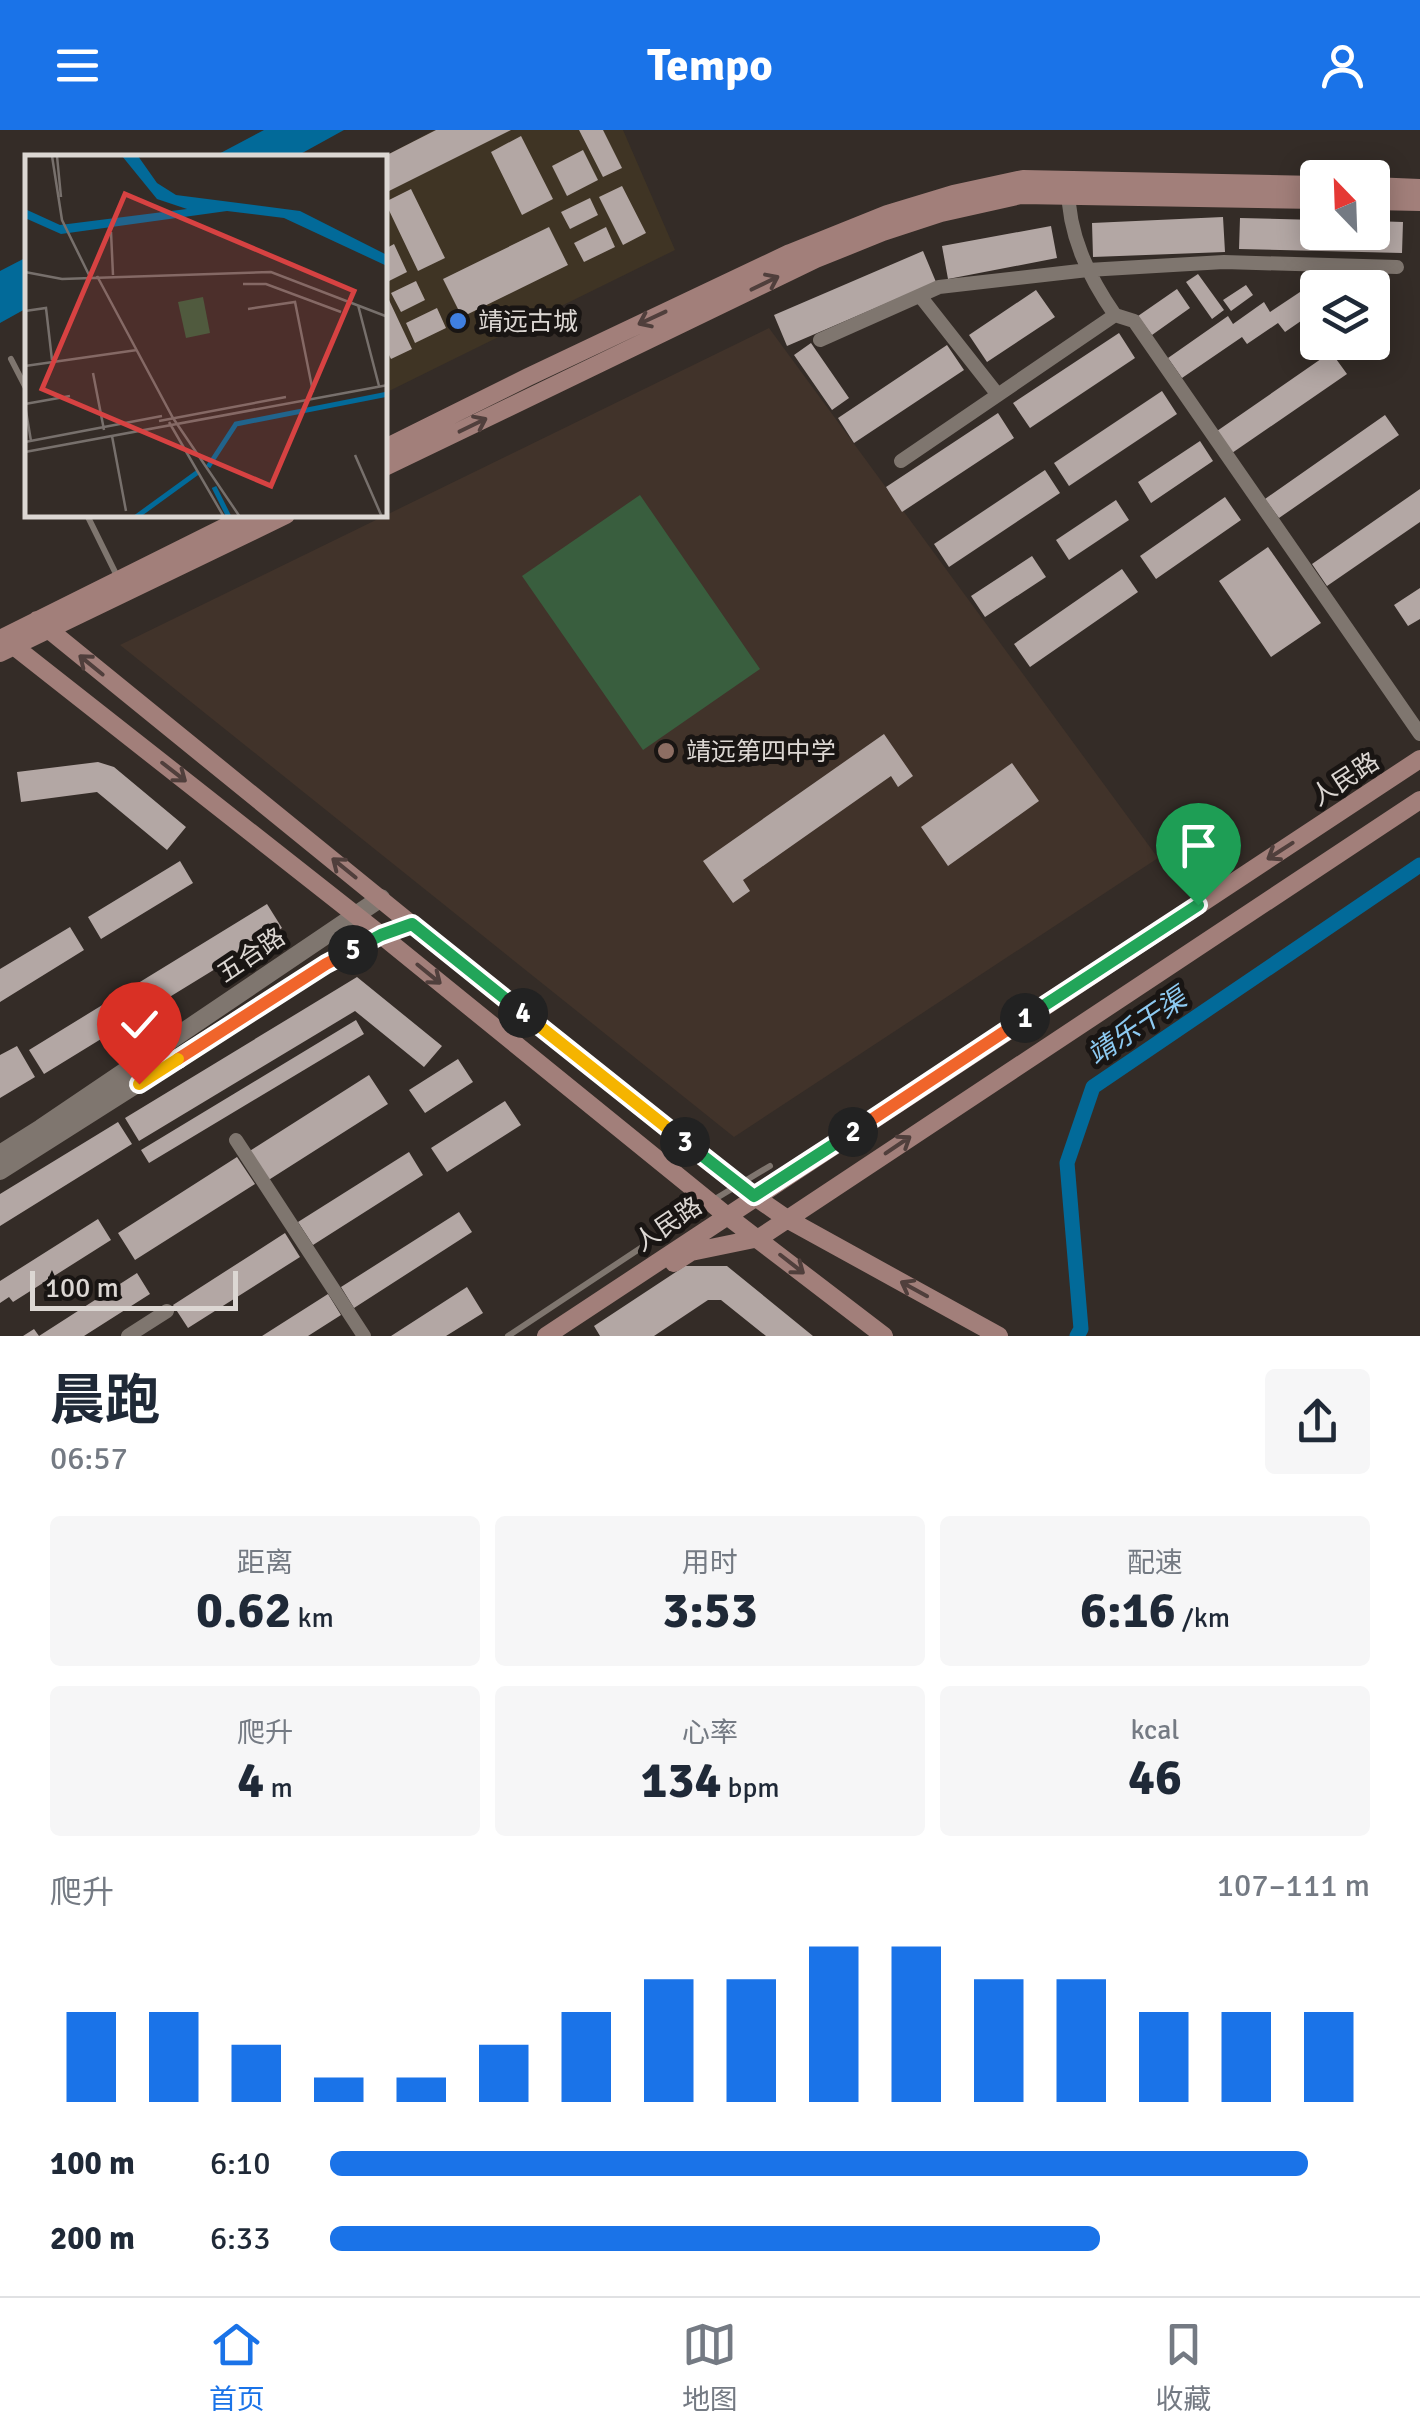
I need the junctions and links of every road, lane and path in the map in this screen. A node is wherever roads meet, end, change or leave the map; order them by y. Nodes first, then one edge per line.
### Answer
1 (1300, 185) edge
2 (1068, 187) junction
3 (1390, 187) edge
4 (1420, 188) edge
5 (1300, 199) edge
6 (1390, 201) edge
7 (1420, 202) edge
8 (1397, 267) dead end
9 (1088, 270) junction
10 (920, 296) junction
11 (1115, 314) junction
12 (820, 340) dead end
13 (11, 359) dead end
14 (25, 386) edge
15 (998, 395) junction
16 (388, 447) edge
17 (901, 461) dead end
18 (388, 466) edge
19 (89, 518) edge
20 (243, 518) edge
21 (279, 518) edge
22 (119, 580) junction
23 (42, 625) junction
24 (4, 645) edge
25 (1420, 734) edge
26 (1420, 759) edge
27 (1420, 800) edge
28 (381, 898) junction
29 (355, 916) junction
30 (412, 924) junction
31 (381, 935) junction
32 (236, 1140) dead end
33 (0, 1154) edge
34 (770, 1166) dead end
35 (0, 1171) edge
36 (738, 1184) junction
37 (754, 1196) junction
38 (710, 1202) junction
39 (726, 1215) junction
40 (787, 1219) junction
41 (759, 1238) junction
42 (166, 1311) dead end
43 (956, 1312) junction
44 (128, 1336) edge
45 (364, 1336) edge
46 (508, 1336) edge
47 (546, 1336) edge
48 (566, 1336) edge
49 (884, 1336) edge
50 (958, 1336) edge
51 (999, 1336) edge

1 - 2 main road
2 - 5 main road
2 - 9 street
2 -> 16 main road
18 -> 2 main road
3 - 4 main road
6 - 7 main road
8 - 9 street
9 - 10 street
9 - 11 street
10 - 12 street
10 - 15 street
11 - 15 street
11 - 25 street
13 - 14 lane
15 - 17 street
19 - 22 lane
20 - 22 main road
21 - 23 main road
22 - 23 main road
23 - 24 main road
28 -> 23 main road
24 -> 29 main road
26 -> 37 main road, 人民路
40 -> 27 main road, 人民路
28 - 29 street, 五合路
28 - 30 main road
29 - 31 main road
29 - 33 street, 五合路
30 - 31 street, 五合路
30 - 36 main road
31 - 35 street, 五合路
31 -> 38 main road
32 - 45 street
34 - 36 lane
36 - 37 main road
36 - 38 lane
37 - 39 main road, 人民路
37 - 40 main road
38 - 39 main road
38 - 46 lane
39 - 41 main road
39 - 47 main road, 人民路
40 - 41 main road, 人民路
43 -> 40 main road
41 - 48 main road, 人民路
41 -> 49 main road
42 - 44 street
43 - 50 main road
43 - 51 main road

